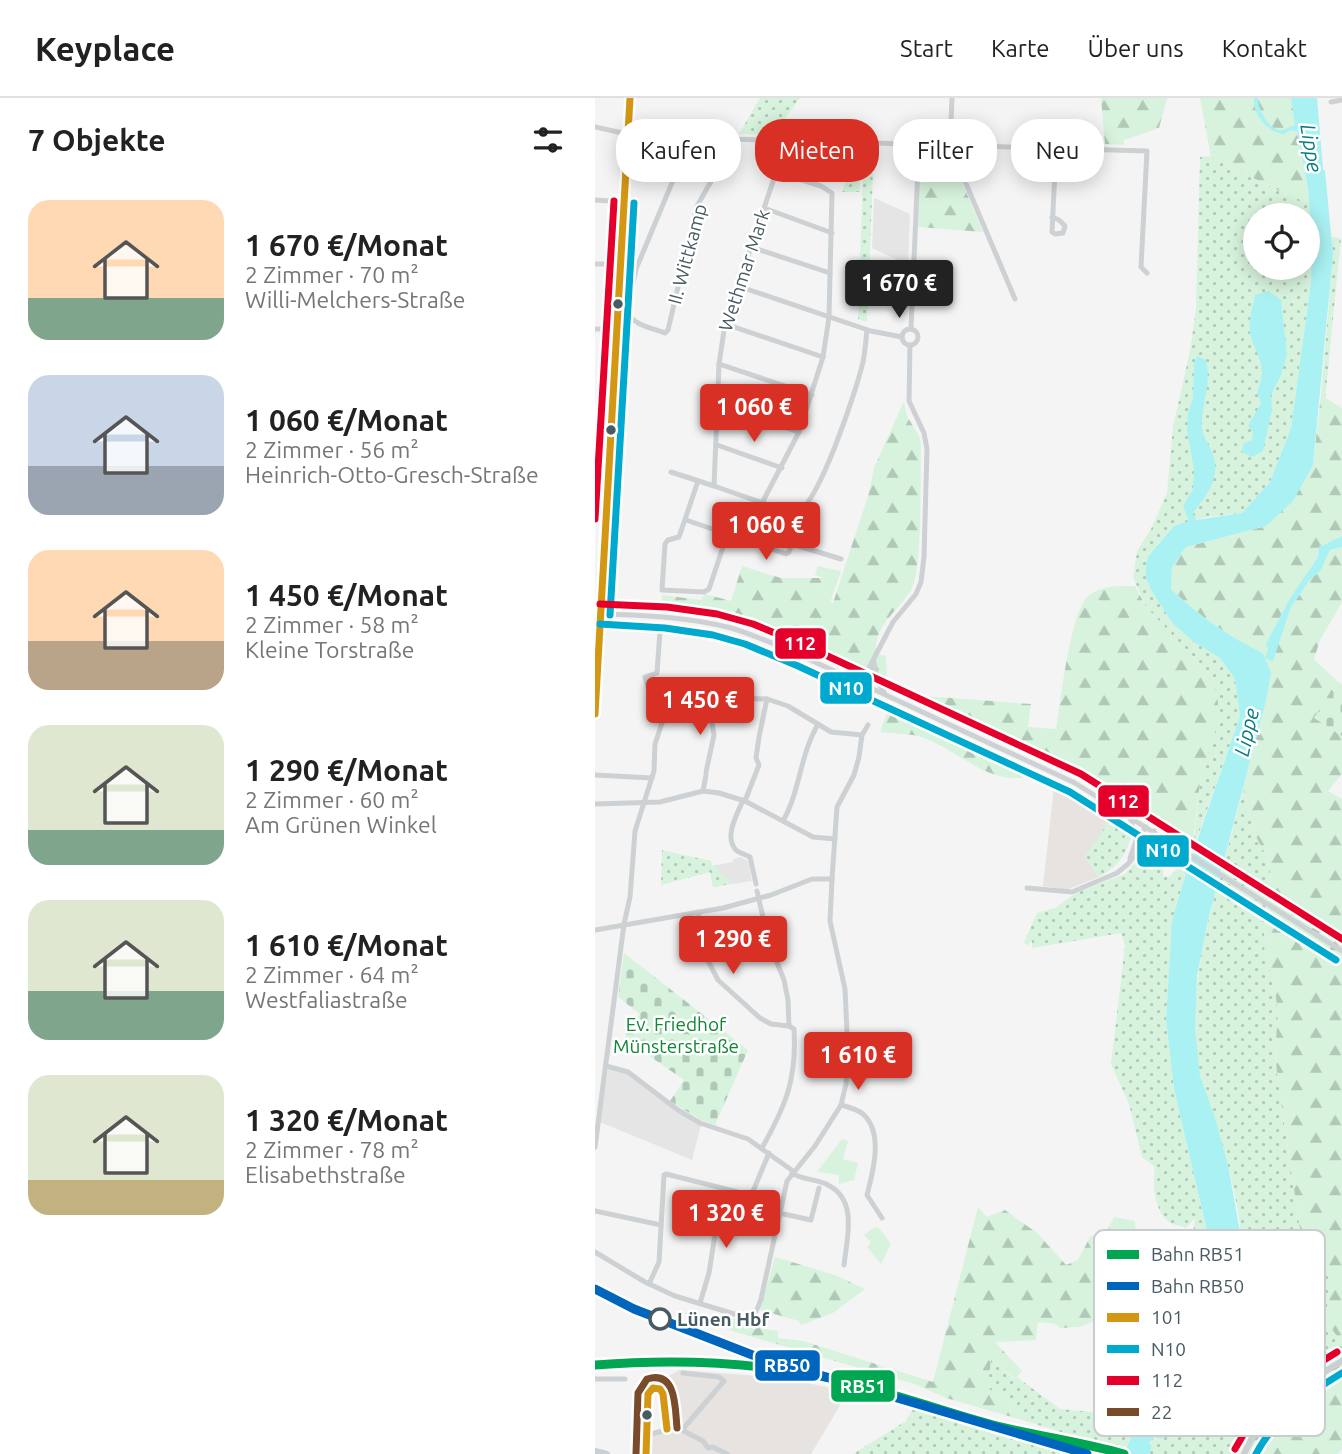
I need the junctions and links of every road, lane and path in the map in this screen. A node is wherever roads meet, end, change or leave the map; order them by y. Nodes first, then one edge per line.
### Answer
1 (630, 98) edge
2 (952, 98) edge
3 (1342, 100) edge
4 (1331, 102) dead end
5 (629, 119) edge
6 (951, 119) edge
7 (595, 127) edge
8 (616, 131) edge
9 (1104, 150) edge
10 (625, 182) edge
11 (672, 182) edge
12 (711, 182) edge
13 (773, 182) edge
14 (808, 182) edge
15 (917, 182) edge
16 (965, 182) edge
17 (1054, 182) edge
18 (595, 200) edge
19 (624, 202) junction
20 (764, 208) junction
21 (1052, 217) dead end
22 (832, 233) junction
23 (751, 247) junction
24 (595, 264) edge
25 (621, 264) junction
26 (830, 273) junction
27 (1147, 273) dead end
28 (738, 286) junction
29 (1015, 299) dead end
30 (829, 317) junction
31 (725, 324) junction
32 (595, 329) edge
33 (617, 329) junction
34 (911, 329) junction
35 (867, 330) junction
36 (902, 337) junction
37 (910, 345) junction
38 (823, 358) junction
39 (719, 364) junction
40 (812, 395) junction
41 (717, 404) junction
42 (799, 432) junction
43 (717, 445) junction
44 (782, 468) junction
45 (671, 472) dead end
46 (698, 481) junction
47 (714, 486) junction
48 (762, 503) junction
49 (799, 514) junction
50 (685, 520) junction
51 (727, 535) junction
52 (792, 544) junction
53 (841, 559) dead end
54 (600, 614) junction
55 (660, 631) dead end
56 (873, 660) junction
57 (861, 684) junction
58 (886, 695) junction
59 (767, 699) junction
60 (709, 703) junction
61 (595, 704) edge
62 (595, 714) edge
63 (662, 723) junction
64 (868, 725) dead end
65 (817, 726) junction
66 (862, 735) junction
67 (595, 775) edge
68 (652, 778) junction
69 (703, 791) junction
70 (744, 800) junction
71 (642, 803) junction
72 (595, 804) edge
73 (1130, 817) junction
74 (783, 821) junction
75 (1146, 827) junction
76 (1154, 831) junction
77 (835, 839) junction
78 (1136, 841) junction
79 (1128, 864) junction
80 (832, 878) junction
81 (1027, 888) dead end
82 (758, 899) junction
83 (698, 912) junction
84 (624, 924) junction
85 (595, 930) edge
86 (1342, 951) edge
87 (789, 1026) junction
88 (606, 1066) junction
89 (841, 1105) junction
90 (595, 1147) edge
91 (762, 1148) junction
92 (769, 1153) junction
93 (792, 1172) junction
94 (818, 1188) dead end
95 (722, 1189) junction
96 (751, 1196) junction
97 (782, 1203) junction
98 (595, 1212) edge
99 (779, 1213) junction
100 (882, 1218) dead end
101 (661, 1225) junction
102 (595, 1252) edge
103 (844, 1265) dead end
104 (649, 1284) junction
105 (700, 1303) junction
106 (1342, 1361) edge
107 (1325, 1371) edge
108 (683, 1373) dead end
109 (625, 1378) dead end
110 (595, 1379) edge
111 (683, 1430) junction
112 (1255, 1436) edge
113 (708, 1448) junction
114 (595, 1451) edge
115 (607, 1454) edge
116 (646, 1454) edge
117 (704, 1454) edge
118 (727, 1454) edge
119 (1244, 1454) edge

1 - 5 main road
2 - 6 street
3 - 4 street
7 - 8 street
9 - 27 street
10 - 19 main road
11 - 12 street, II. Wittkamp
13 - 20 street, Wethmar Mark
14 - 22 street
15 - 34 street
16 - 29 street
17 - 21 street
18 - 19 street
19 - 25 main road
20 - 22 street
20 - 23 street, Wethmar Mark
22 - 26 street
23 - 26 street
23 - 28 street, Wethmar Mark
24 - 25 street
25 - 33 main road
26 - 30 street
28 - 30 street
28 - 31 street, Wethmar Mark
30 - 35 street
30 - 38 street
31 - 38 street
31 - 39 street, Wethmar Mark
32 - 33 street
33 - 54 main road
34 - 36 street
34 - 37 street
35 - 36 street
35 - 49 street
36 - 37 street
37 - 56 street
38 - 40 street
39 - 40 street
39 - 41 street, Wethmar Mark
40 - 42 street
41 - 42 street
41 - 43 street, Wethmar Mark
42 - 44 street
43 - 44 street
43 - 47 street, Wethmar Mark
44 - 48 street
45 - 46 street
46 - 47 street
46 - 50 street
47 - 48 street
48 - 49 street
49 - 52 street
50 - 51 street
50 - 51 street
51 - 52 street
52 - 53 street
54 - 57 street
54 - 61 main road
55 - 63 street
56 - 57 street
56 - 58 street
57 - 58 street
58 - 73 street
59 - 60 street
59 - 65 street
59 - 70 street
60 - 63 street
60 - 69 street
61 - 62 main road
63 - 68 street
64 - 66 street
65 - 66 street
65 - 74 street
66 - 77 street
67 - 68 street
68 - 71 street
69 - 70 street
69 - 71 street
70 - 74 street
70 - 82 street
71 - 72 street
71 - 84 street
73 - 75 street
73 - 78 street
74 - 77 street
75 - 76 street
75 - 78 street
76 - 79 street
76 - 86 street
77 - 80 street
78 - 79 street
79 - 81 street
80 - 82 street
80 - 89 street
82 - 83 street
82 - 87 street
83 - 84 street
83 - 87 street
84 - 85 street
84 - 88 street
87 - 91 street
88 - 90 street
88 - 91 street
89 - 93 street
89 - 100 street
91 - 92 street
92 - 93 street
92 - 96 street
93 - 97 street
93 - 103 street
94 - 99 street
95 - 96 street
95 - 101 street
95 - 105 street
96 - 97 street
97 - 99 street
98 - 101 street
99 - 105 street
101 - 104 street
102 - 104 street
104 - 105 street
106 - 107 main road
108 - 111 street
109 - 110 street
111 - 113 street
111 - 116 street
112 - 119 main road
113 - 117 street
113 - 118 street
114 - 115 main road

